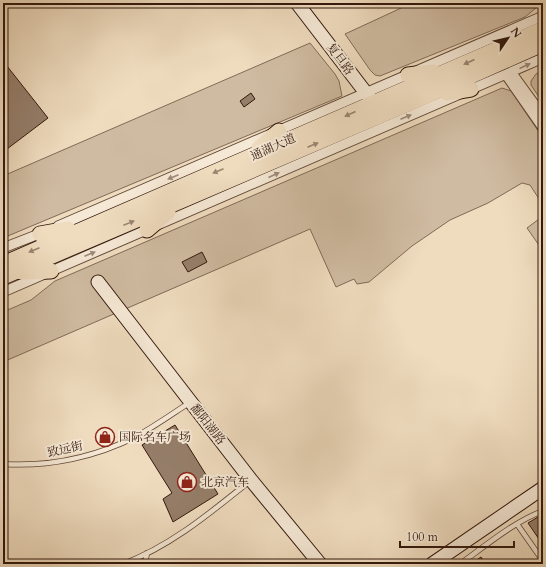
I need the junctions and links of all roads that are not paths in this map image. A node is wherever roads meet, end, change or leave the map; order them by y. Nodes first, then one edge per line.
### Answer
1 (297, 3) edge
2 (543, 16) edge
3 (543, 29) edge
4 (543, 44) edge
5 (543, 58) edge
6 (448, 71) junction
7 (508, 73) junction
8 (408, 75) junction
9 (471, 89) junction
10 (426, 96) junction
11 (374, 104) junction
12 (543, 116) edge
13 (543, 128) edge
14 (279, 130) junction
15 (246, 159) junction
16 (180, 202) junction
17 (89, 226) junction
18 (147, 230) junction
19 (40, 234) junction
20 (3, 248) edge
21 (7, 271) edge
22 (51, 271) junction
23 (96, 283) dead end
24 (3, 292) edge
25 (188, 403) junction
26 (3, 464) edge
27 (249, 482) junction
28 (543, 488) edge
29 (543, 511) edge
30 (517, 524) junction
31 (147, 553) junction
32 (543, 561) edge
33 (123, 564) edge
34 (145, 564) edge
35 (311, 564) edge
36 (320, 564) edge
37 (432, 564) edge
38 (460, 564) edge

1 - 11 street, 复旦路
2 - 8 street
3 -> 6 main road, 通湖大道
4 - 10 main road, 通湖大道
7 -> 5 street
6 - 8 main road
6 - 11 main road, 通湖大道
7 - 9 street
7 - 12 street
7 - 13 street
8 - 11 street
9 - 10 main road
18 -> 9 street
10 - 11 main road, 通湖大道
11 - 14 street
11 -> 15 main road, 通湖大道
16 -> 11 main road, 通湖大道
14 - 15 main road
14 -> 19 street
15 -> 17 main road, 通湖大道
16 - 18 main road
21 -> 16 main road, 通湖大道
17 - 19 main road
17 -> 21 main road, 通湖大道
22 -> 18 street
19 - 20 street
21 - 22 main road
22 - 24 street
23 - 25 street, 鄱阳湖路
25 - 26 lane, 致远街
25 - 27 street, 鄱阳湖路
27 - 31 lane
27 - 35 street, 鄱阳湖路
27 - 36 street, 鄱阳湖路
28 - 37 street
29 - 30 lane
30 - 32 lane
30 - 38 lane
31 - 33 lane
31 - 34 lane

